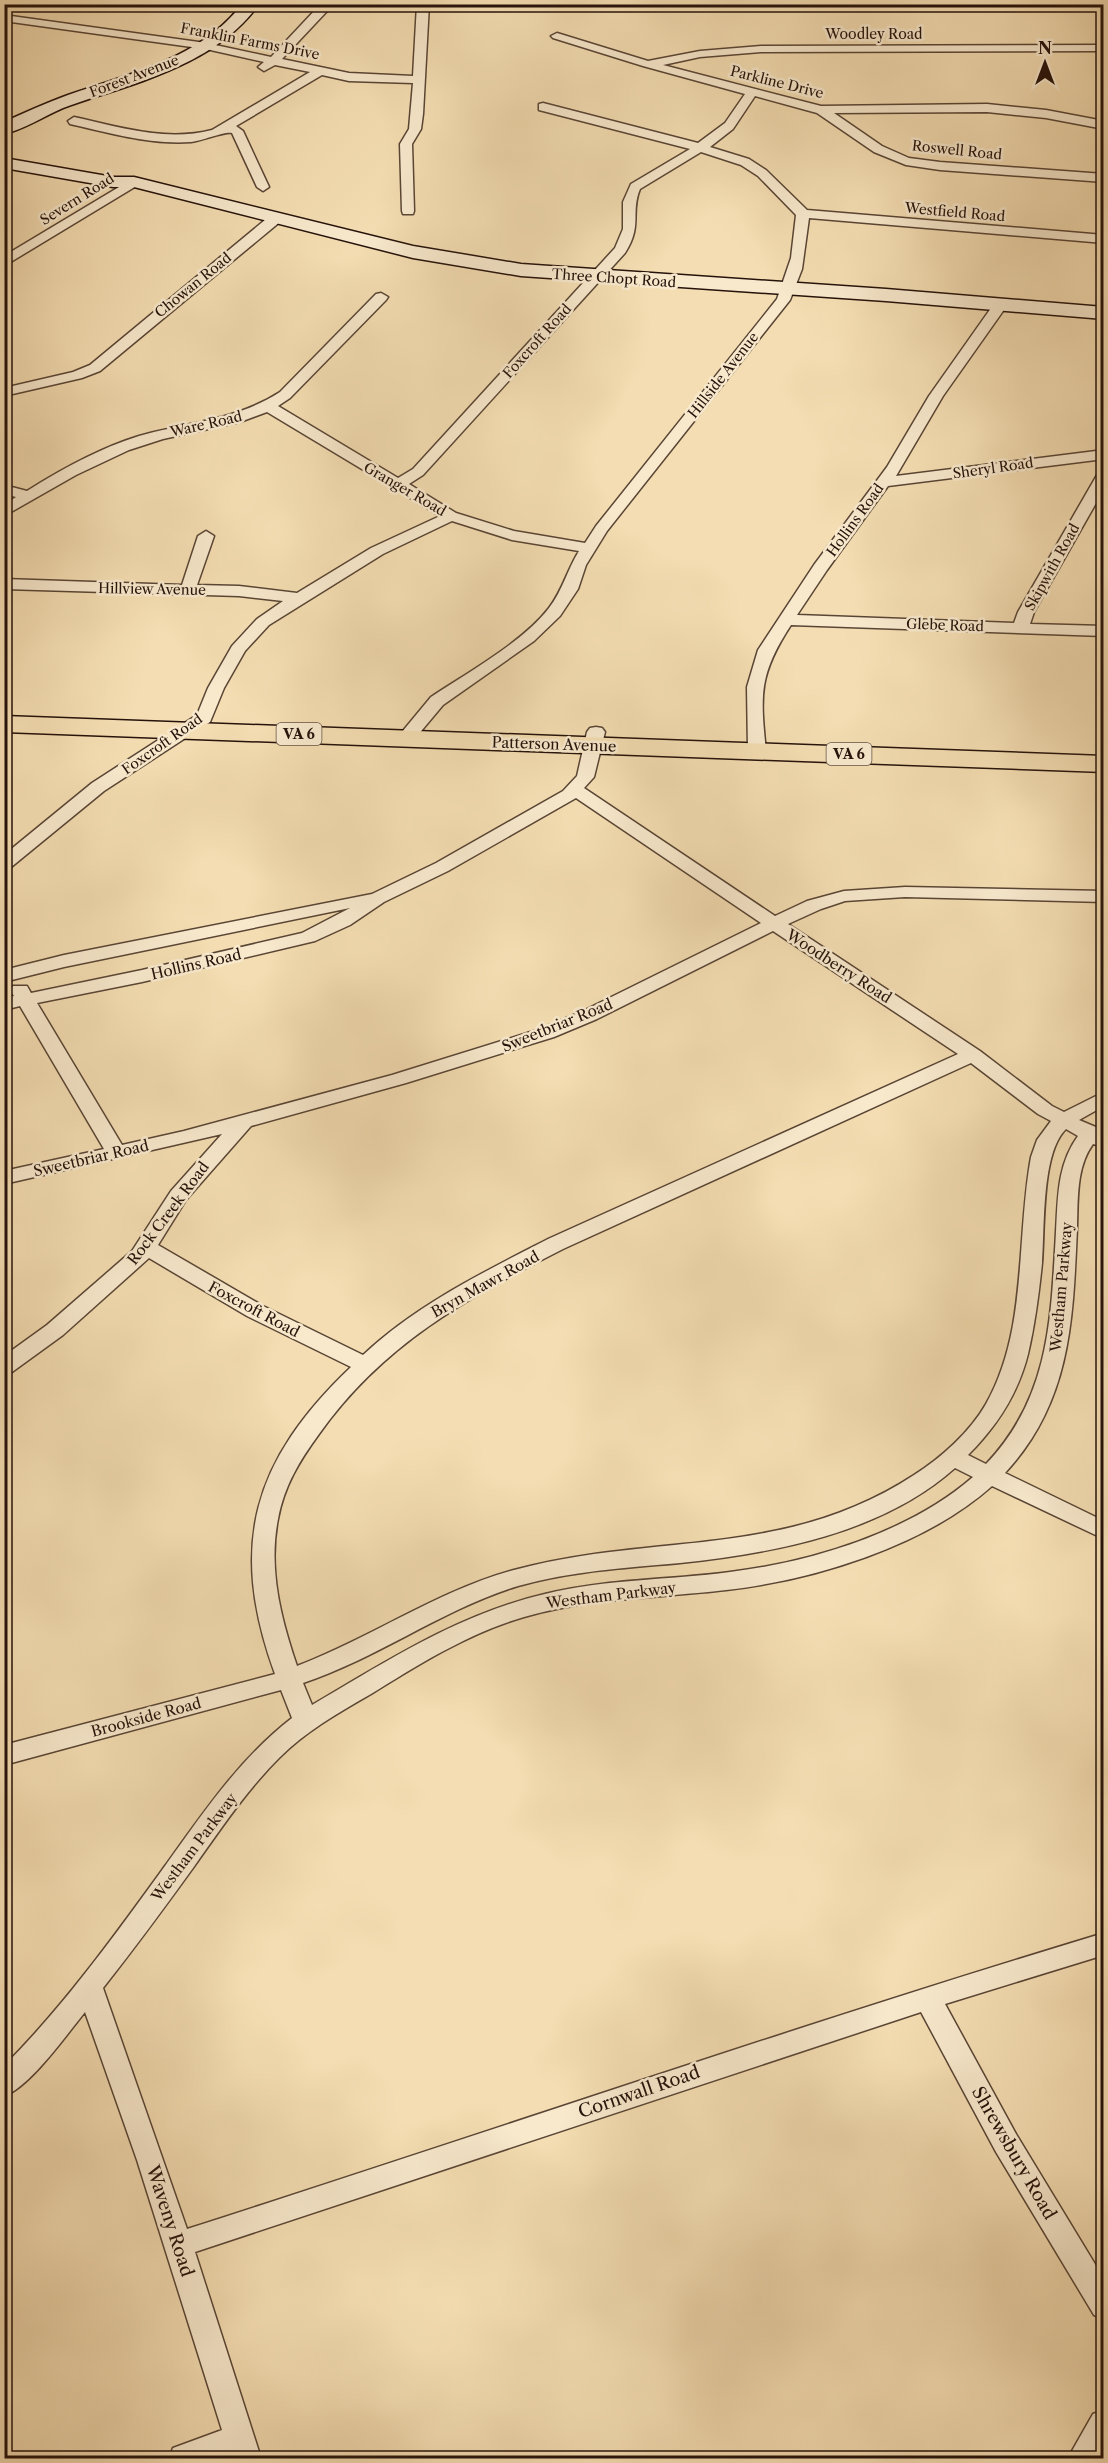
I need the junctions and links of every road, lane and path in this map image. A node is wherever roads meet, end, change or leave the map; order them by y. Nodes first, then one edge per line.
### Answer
1 (233, 4) edge
2 (251, 4) edge
3 (323, 4) edge
4 (423, 4) edge
5 (4, 18) edge
6 (557, 36) dead end
7 (198, 45) junction
8 (1104, 48) edge
9 (273, 61) junction
10 (646, 64) junction
11 (320, 71) junction
12 (256, 72) dead end
13 (418, 80) junction
14 (752, 92) junction
15 (543, 107) dead end
16 (820, 110) junction
17 (4, 118) edge
18 (74, 121) dead end
19 (1104, 125) edge
20 (226, 127) junction
21 (4, 129) edge
22 (701, 148) junction
23 (4, 154) edge
24 (4, 163) edge
25 (1104, 178) edge
26 (134, 182) junction
27 (262, 187) dead end
28 (408, 211) dead end
29 (803, 214) junction
30 (276, 218) junction
31 (1104, 239) edge
32 (4, 262) edge
33 (596, 277) junction
34 (789, 288) junction
35 (381, 297) dead end
36 (1001, 304) junction
37 (1104, 313) edge
38 (4, 392) edge
39 (268, 406) junction
40 (1104, 454) edge
41 (1104, 475) edge
42 (883, 482) junction
43 (398, 485) junction
44 (4, 489) edge
45 (28, 496) junction
46 (4, 512) edge
47 (451, 516) junction
48 (206, 536) dead end
49 (589, 548) junction
50 (4, 584) edge
51 (188, 589) junction
52 (298, 598) junction
53 (786, 620) junction
54 (1021, 628) junction
55 (1104, 631) edge
56 (4, 710) edge
57 (4, 724) edge
58 (194, 724) junction
59 (411, 732) junction
60 (595, 739) junction
61 (757, 744) junction
62 (1104, 750) edge
63 (1104, 764) edge
64 (575, 790) junction
65 (4, 864) edge
66 (1104, 896) edge
67 (378, 897) junction
68 (774, 924) junction
69 (6, 972) edge
70 (26, 1000) junction
71 (4, 1005) edge
72 (973, 1055) junction
73 (1104, 1098) edge
74 (1066, 1120) junction
75 (243, 1122) junction
76 (1097, 1137) edge
77 (116, 1152) junction
78 (4, 1178) edge
79 (146, 1247) junction
80 (366, 1365) junction
81 (4, 1367) edge
82 (952, 1457) junction
83 (988, 1475) junction
84 (1104, 1531) edge
85 (288, 1678) junction
86 (306, 1721) junction
87 (4, 1755) edge
88 (1104, 1944) edge
89 (89, 1986) junction
90 (928, 1999) junction
91 (4, 2084) edge
92 (177, 2245) junction
93 (1104, 2306) edge
94 (1104, 2424) edge
95 (243, 2449) edge
96 (184, 2458) edge
97 (1083, 2458) edge

1 - 7 main road, Forest Avenue
2 - 7 main road, Forest Avenue
3 - 9 street
4 - 13 street
5 - 7 street, Franklin Farms Drive
6 - 10 street, Parkline Drive
7 - 9 street, Franklin Farms Drive
7 - 17 main road, Forest Avenue
7 - 21 main road, Forest Avenue
8 - 10 street, Woodley Road
9 - 11 street, Franklin Farms Drive
9 - 12 street
10 - 14 street, Parkline Drive
11 - 13 street, Franklin Farms Drive
11 - 20 street
13 - 28 street
14 - 16 street, Parkline Drive
14 - 22 street, Foxcroft Road
15 - 22 street
16 - 19 street, Parkline Drive
16 - 25 street, Roswell Road
18 - 20 street
20 - 27 street
22 - 29 street
22 - 33 street, Foxcroft Road
23 - 26 main road, Three Chopt Road
24 - 26 main road, Three Chopt Road
26 - 30 main road, Three Chopt Road
26 - 32 street, Severn Road
29 - 31 street, Westfield Road
29 - 34 street, Hillside Avenue
30 - 33 main road, Three Chopt Road
30 - 38 street, Chowan Road
33 - 34 main road, Three Chopt Road
33 - 43 street, Foxcroft Road
34 - 36 main road, Three Chopt Road
34 - 49 street, Hillside Avenue
35 - 39 street, Ware Road
36 - 37 main road, Three Chopt Road
36 - 42 street, Hollins Road
39 - 43 street, Granger Road
39 - 45 street, Ware Road
40 - 42 street, Sheryl Road
41 - 54 street, Skipwith Road
42 - 53 street, Hollins Road
43 - 47 street, Granger Road
44 - 45 street
45 - 46 street, Ware Road
47 - 49 street, Granger Road
47 - 52 street, Foxcroft Road
48 - 51 street
49 - 59 street, Hillside Avenue
50 - 51 street, Hillview Avenue
51 - 52 street, Hillview Avenue
52 - 58 street, Foxcroft Road
53 - 54 street, Glebe Road
53 - 61 street, Hollins Road
54 - 55 street, Glebe Road
56 - 58 main road, Patterson Avenue / VA 6
57 - 58 main road, Patterson Avenue / VA 6
58 - 59 main road, Patterson Avenue / VA 6
58 - 65 street, Foxcroft Road
59 - 60 main road, Patterson Avenue / VA 6
60 - 61 main road, Patterson Avenue / VA 6
60 - 64 street
61 - 62 main road, Patterson Avenue / VA 6
61 - 63 main road, Patterson Avenue / VA 6
64 - 67 street, Hollins Road
64 - 68 street, Woodberry Road
66 - 68 street, Sweetbriar Road
67 - 69 street, Hollins Road
67 - 70 street, Hollins Road
68 - 72 street, Woodberry Road
68 - 75 street, Sweetbriar Road
69 - 70 street
70 - 71 street, Hollins Road
70 - 77 street
72 - 74 street, Woodberry Road
72 - 80 street, Bryn Mawr Road
73 - 74 street, Westham Parkway
74 - 76 street, Woodberry Road
74 - 82 street, Westham Parkway
75 - 77 street, Sweetbriar Road
75 - 79 street, Rock Creek Road
76 - 83 street, Westham Parkway
77 - 78 street, Sweetbriar Road
79 - 80 street, Foxcroft Road
79 - 81 street, Rock Creek Road
80 - 85 street, Bryn Mawr Road
82 - 83 street
82 - 85 street, Westham Parkway
83 - 84 street
83 - 86 street, Westham Parkway
85 - 86 street, Bryn Mawr Road
85 - 87 street, Brookside Road
86 - 89 street, Westham Parkway
88 - 90 street, Cornwall Road
89 - 91 street, Westham Parkway
89 - 92 street, Waveny Road
90 - 92 street, Cornwall Road
90 - 93 street, Shrewsbury Road
92 - 95 street, Waveny Road
94 - 97 street
95 - 96 street

